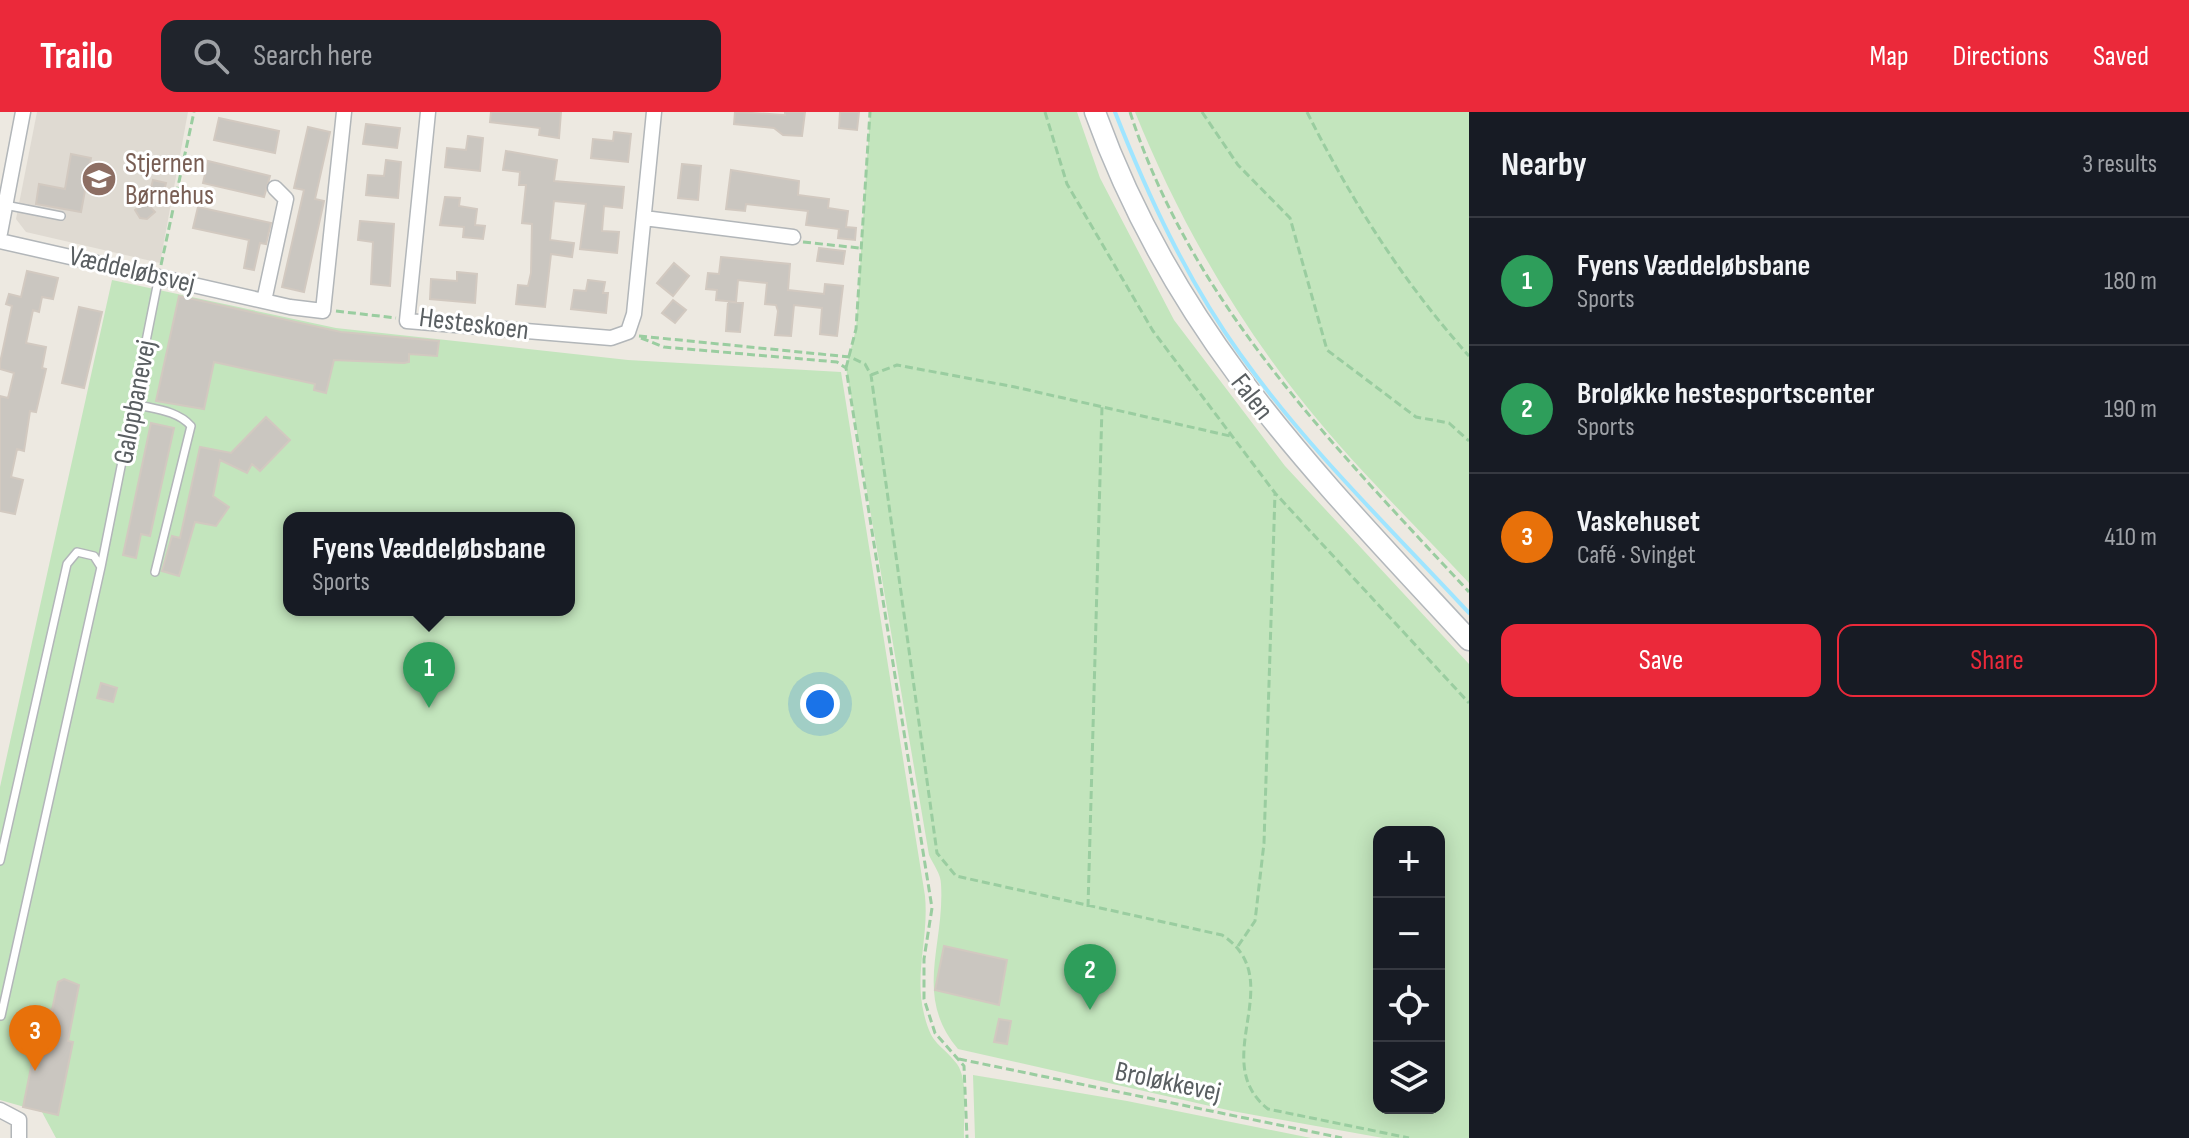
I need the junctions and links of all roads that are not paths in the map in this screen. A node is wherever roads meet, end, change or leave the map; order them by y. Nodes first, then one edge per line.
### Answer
1 (23, 112) edge
2 (344, 112) edge
3 (428, 112) edge
4 (654, 112) edge
5 (1095, 112) edge
6 (275, 188) dead end
7 (5, 205) junction
8 (61, 216) dead end
9 (644, 218) junction
10 (0, 233) edge
11 (793, 237) road end
12 (0, 241) edge
13 (159, 276) junction
14 (264, 301) junction
15 (134, 404) junction
16 (101, 567) junction
17 (155, 572) dead end
18 (1469, 640) edge
19 (0, 861) edge
20 (0, 1019) edge
21 (0, 1110) edge
22 (19, 1138) edge

1 - 7 street
2 - 14 street, Væddeløbsvej
3 - 9 street, Hesteskoen
4 - 9 street
5 - 18 street, Falen
6 - 14 street
7 - 8 lane
7 - 10 street
9 - 11 street
12 - 13 street, Væddeløbsvej
13 - 14 street, Væddeløbsvej
13 - 15 lane, Galopbanevej
15 - 16 lane, Galopbanevej
15 - 17 lane
16 - 19 lane
16 - 20 lane, Galopbanevej
21 - 22 street

